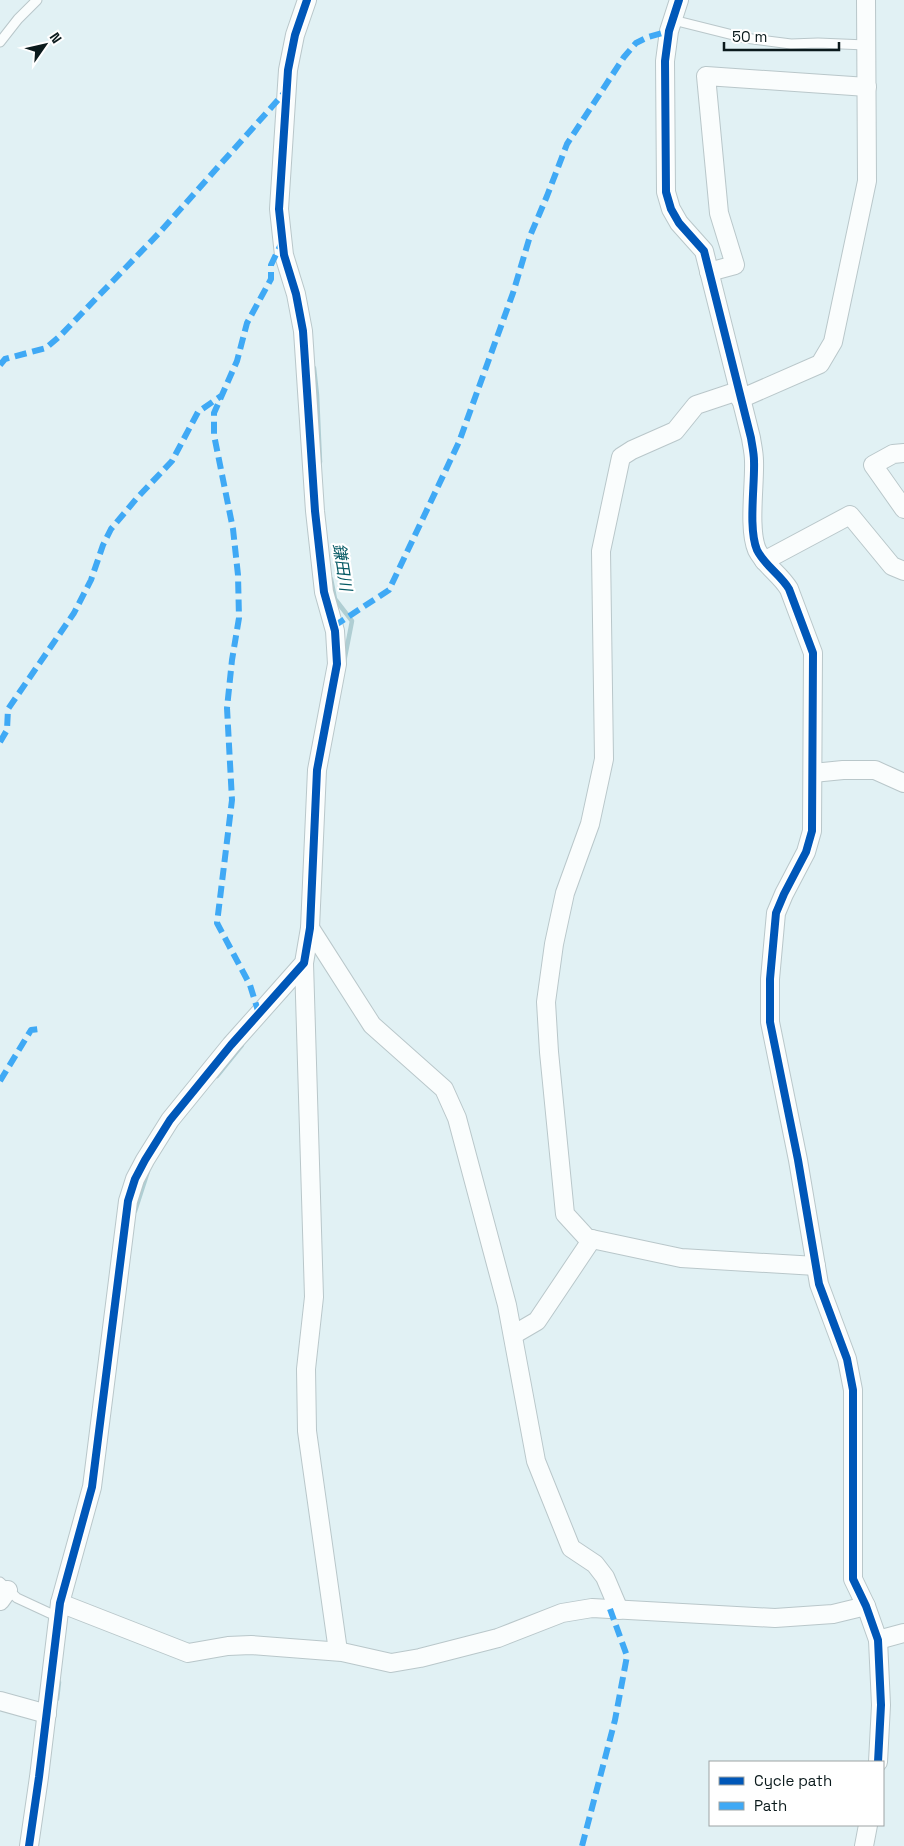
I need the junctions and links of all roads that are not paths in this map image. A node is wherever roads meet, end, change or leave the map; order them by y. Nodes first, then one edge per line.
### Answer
1 (37, 0) edge
2 (307, 0) edge
3 (679, 0) edge
4 (866, 0) edge
5 (673, 20) junction
6 (0, 42) edge
7 (866, 45) junction
8 (867, 86) junction
9 (709, 272) junction
10 (739, 395) junction
11 (904, 453) edge
12 (904, 509) edge
13 (764, 561) junction
14 (903, 570) edge
15 (813, 773) junction
16 (904, 783) edge
17 (310, 928) junction
18 (304, 963) junction
19 (592, 1239) junction
20 (816, 1266) junction
21 (513, 1335) junction
22 (3, 1591) edge
23 (866, 1606) junction
24 (59, 1610) junction
25 (620, 1610) junction
26 (904, 1633) edge
27 (878, 1640) junction
28 (338, 1651) junction
29 (0, 1701) edge
30 (47, 1714) junction
31 (878, 1761) edge
32 (868, 1826) edge
33 (29, 1846) edge
34 (864, 1846) edge

1 - 6 lane
2 - 17 street
3 - 5 street
4 - 7 street
5 - 7 lane
5 - 9 street
7 - 8 street
8 - 9 street
8 - 10 street
9 - 10 street
10 - 13 street
10 - 19 street
11 - 12 street
13 - 14 street
13 - 15 street
15 - 16 street
15 - 20 street
17 - 18 street
17 - 21 street
18 - 24 street
18 - 28 street
19 - 20 street
19 - 21 street
20 - 23 street
21 - 25 street
22 - 24 lane
23 - 25 street
23 - 27 street
24 - 28 street
24 - 30 street
25 - 28 street
26 - 27 street
27 - 31 street
29 - 30 street
30 - 33 street
32 - 34 street

